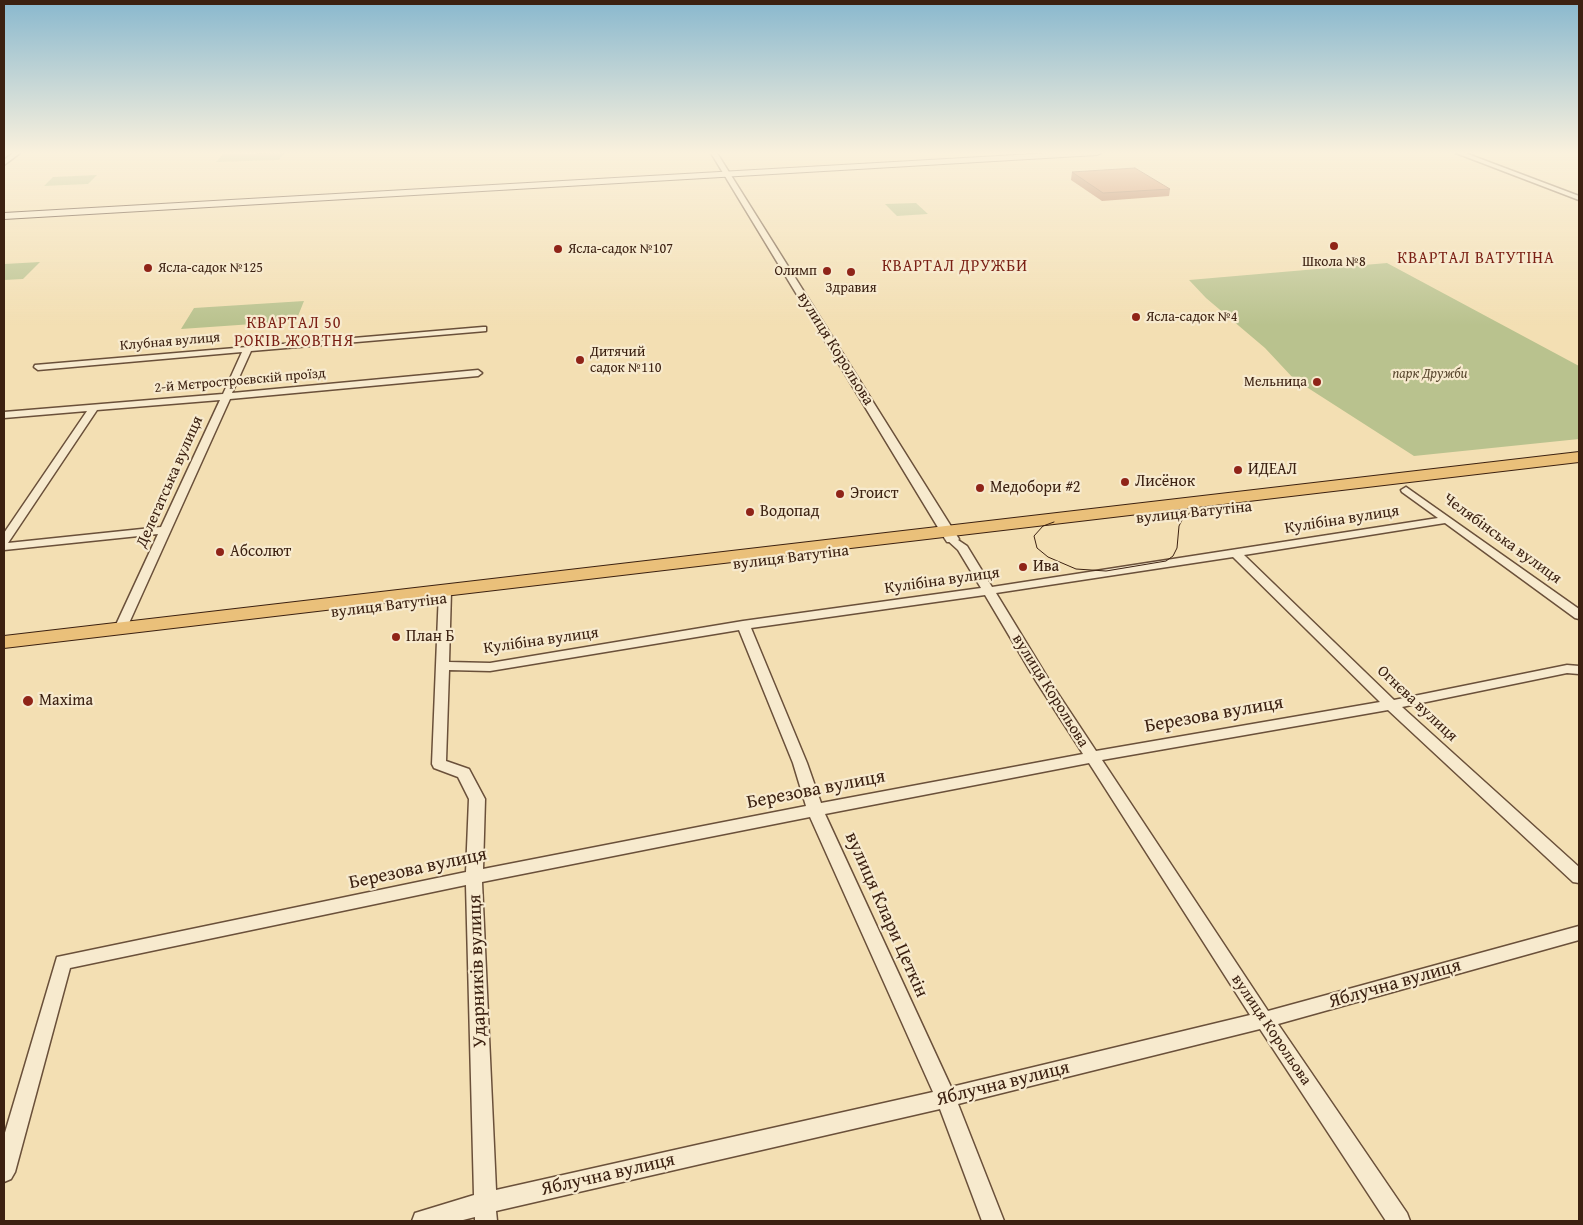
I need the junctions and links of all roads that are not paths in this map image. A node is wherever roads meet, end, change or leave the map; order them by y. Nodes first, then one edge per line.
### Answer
1 (36, 210) edge
2 (97, 210) edge
3 (749, 210) edge
4 (4, 212) edge
5 (4, 216) edge
6 (483, 329) dead end
7 (248, 349) junction
8 (38, 367) dead end
9 (478, 373) dead end
10 (227, 396) junction
11 (94, 407) junction
12 (4, 414) edge
13 (1579, 457) edge
14 (1579, 470) edge
15 (1406, 490) junction
16 (1446, 520) junction
17 (166, 530) junction
18 (950, 535) junction
19 (4, 541) edge
20 (4, 546) edge
21 (1235, 552) junction
22 (989, 591) junction
23 (444, 595) junction
24 (1579, 615) edge
25 (743, 625) junction
26 (120, 629) junction
27 (4, 642) edge
28 (4, 650) edge
29 (442, 666) junction
30 (1579, 670) edge
31 (1391, 705) junction
32 (1092, 757) junction
33 (815, 810) junction
34 (474, 877) junction
35 (1579, 877) edge
36 (1579, 933) edge
37 (1264, 1020) junction
38 (946, 1098) junction
39 (4, 1172) edge
40 (486, 1212) edge
41 (423, 1221) edge
42 (993, 1221) edge
43 (1399, 1221) edge

1 - 4 main road
2 - 5 main road
3 - 18 street, вулиця Корольова
6 - 7 street, Клубная вулиця
7 - 8 street, Клубная вулиця
7 - 10 street, Делегатська вулиця
9 - 10 street, 2-й Мєтростроєвскій проїзд
10 - 11 street, 2-й Мєтростроєвскій проїзд
10 - 17 street, Делегатська вулиця
11 - 12 street, 2-й Мєтростроєвскій проїзд
11 - 19 street
13 - 18 main road, вулиця Ватутіна
14 - 15 main road, вулиця Ватутіна
15 - 16 street, Челябінська вулиця
15 - 18 main road, вулиця Ватутіна
16 - 21 street, Кулібіна вулиця
16 - 24 street, Челябінська вулиця
17 - 20 street
17 - 26 street, Делегатська вулиця
18 - 22 street, вулиця Корольова
18 - 23 main road, вулиця Ватутіна
21 - 22 street, Кулібіна вулиця
21 - 31 street, Огнєва вулиця
22 - 25 street, Кулібіна вулиця
22 - 32 street, вулиця Корольова
23 - 26 main road, вулиця Ватутіна
23 - 28 main road, вулиця Ватутіна
23 - 29 street, Ударників вулиця
25 - 29 street, Кулібіна вулиця
25 - 33 street, вулиця Клари Цеткін
26 - 27 main road, вулиця Ватутіна
29 - 34 street, Ударників вулиця
30 - 31 street, Березова вулиця
31 - 32 street, Березова вулиця
31 - 35 street, Огнєва вулиця
32 - 33 street, Березова вулиця
32 - 37 street, вулиця Корольова
33 - 34 street, Березова вулиця
33 - 38 street, вулиця Клари Цеткін
34 - 39 street, Березова вулиця
34 - 40 street, Ударників вулиця
36 - 37 street, Яблучна вулиця
37 - 38 street, Яблучна вулиця
37 - 43 street, вулиця Корольова
38 - 40 street, Яблучна вулиця
38 - 42 street, вулиця Клари Цеткін
40 - 41 street, Яблучна вулиця

